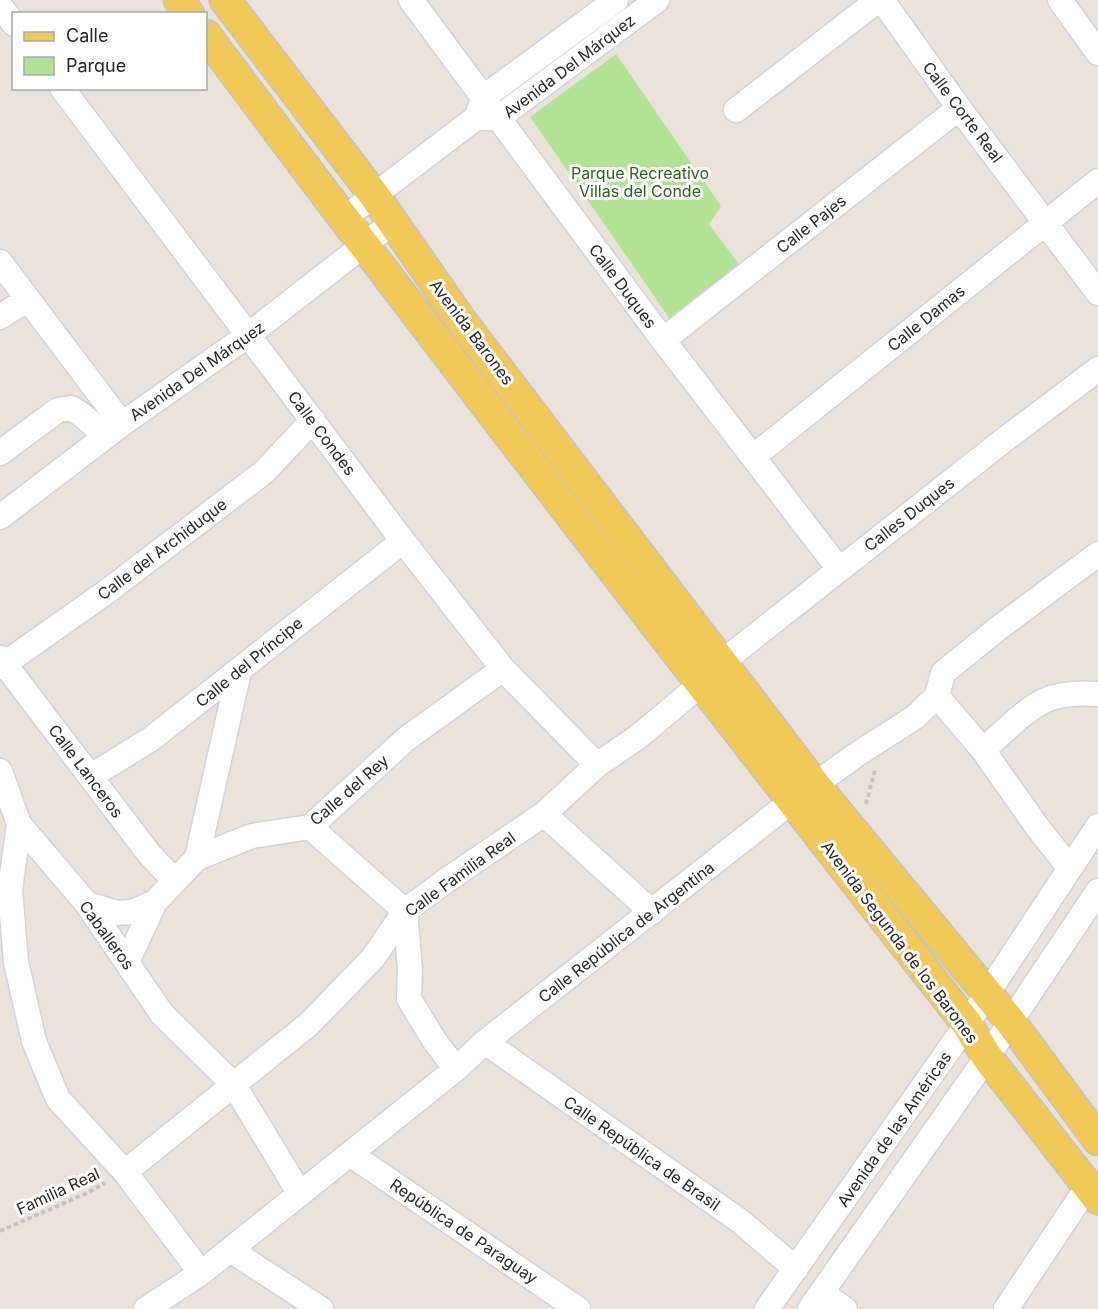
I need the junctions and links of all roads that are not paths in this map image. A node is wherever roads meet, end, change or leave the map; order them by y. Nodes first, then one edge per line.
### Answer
1 (225, 0) edge
2 (411, 0) edge
3 (616, 0) edge
4 (657, 0) edge
5 (880, 0) edge
6 (1060, 0) edge
7 (0, 6) edge
8 (12, 21) edge
9 (207, 37) edge
10 (1098, 53) edge
11 (63, 90) edge
12 (959, 108) junction
13 (736, 110) dead end
14 (486, 111) junction
15 (1098, 181) edge
16 (374, 195) junction
17 (343, 219) junction
18 (1046, 222) junction
19 (392, 223) junction
20 (362, 245) junction
21 (0, 262) edge
22 (1098, 293) edge
23 (28, 299) junction
24 (0, 317) edge
25 (247, 336) junction
26 (663, 340) junction
27 (1098, 369) edge
28 (313, 420) junction
29 (114, 430) junction
30 (0, 453) edge
31 (754, 456) junction
32 (0, 517) edge
33 (403, 541) junction
34 (1097, 558) edge
35 (839, 569) junction
36 (722, 662) junction
37 (2, 663) edge
38 (503, 669) junction
39 (239, 671) junction
40 (700, 685) junction
41 (1098, 694) edge
42 (937, 696) junction
43 (983, 750) junction
44 (597, 765) junction
45 (0, 771) edge
46 (91, 776) junction
47 (803, 793) junction
48 (544, 814) junction
49 (19, 824) junction
50 (1098, 826) edge
51 (310, 827) junction
52 (197, 858) junction
53 (1069, 867) junction
54 (175, 881) junction
55 (155, 902) junction
56 (1095, 903) edge
57 (87, 904) junction
58 (405, 911) junction
59 (652, 912) junction
60 (127, 962) junction
61 (986, 994) junction
62 (1010, 1021) junction
63 (967, 1024) junction
64 (485, 1042) junction
65 (987, 1057) junction
66 (456, 1069) junction
67 (234, 1085) junction
68 (1098, 1140) edge
69 (350, 1154) junction
70 (125, 1172) junction
71 (1093, 1192) edge
72 (300, 1194) junction
73 (230, 1250) junction
74 (796, 1269) junction
75 (201, 1273) junction
76 (816, 1301) edge
77 (146, 1309) edge
78 (321, 1309) edge
79 (578, 1309) edge
80 (767, 1309) edge
81 (845, 1309) edge
82 (1006, 1309) edge

1 - 16 main road, Avenida Barones
2 - 14 street, Calle Duques
3 - 14 street, Avenida Del Márquez
4 - 14 street, Avenida Del Márquez
5 - 12 street, Calle Corte Real
5 - 13 street
6 - 10 street
7 - 8 street
9 - 17 main road, Avenida Barones
11 - 25 street, Calle Condes
12 - 18 street, Calle Corte Real
12 - 26 street, Calle Pajes
14 - 16 street, Avenida Del Márquez
14 - 26 street, Calle Duques
15 - 18 street, Calle Damas
16 - 17 street, Avenida Del Márquez
16 - 19 main road, Avenida Barones
17 - 20 main road, Avenida Barones
18 - 22 street, Calle Corte Real
18 - 31 street, Calle Damas
19 - 20 street, Avenida Del Márquez
19 - 36 main road, Avenida Barones
20 - 25 street, Avenida Del Márquez
20 - 40 main road, Avenida Barones
21 - 23 street
23 - 24 street
23 - 29 street
25 - 28 street, Calle Condes
25 - 29 street, Avenida Del Márquez
26 - 31 street, Calle Duques
27 - 35 street, Calles Duques
28 - 33 street, Calle Condes
28 - 37 street, Calle del Archiduque
29 - 30 street
29 - 32 street, Avenida Del Márquez
31 - 35 street, Calle Duques
33 - 38 street, Calle Condes
33 - 39 street, Calle del Príncipe
34 - 42 street, Calle República de Argentina
35 - 36 street, Calles Duques
36 - 40 street, Calles Duques
36 - 47 main road, Avenida Segunda de los Barones
37 - 46 street, Calle Lanceros
38 - 44 street, Calle Condes
38 - 51 street, Calle del Rey
39 - 46 street, Calle del Príncipe
39 - 52 street
40 - 44 street, Calle Familia Real
40 - 47 main road, Avenida Segunda de los Barones
41 - 43 street
42 - 43 street
42 - 47 street, Calle República de Argentina
43 - 53 street
44 - 48 street, Calle Familia Real
45 - 49 street, Caballeros
46 - 54 street, Calle Lanceros
47 - 59 street, Calle República de Argentina
47 - 61 main road, Avenida Segunda de los Barones
47 - 63 main road, Avenida Segunda de los Barones
48 - 58 street, Calle Familia Real
48 - 59 street
49 - 57 street, Caballeros
49 - 70 street
50 - 53 street, Avenida de las Américas
51 - 52 street, Calle del Rey
51 - 58 street
52 - 54 street, Calle del Rey
53 - 61 street, Avenida de las Américas
54 - 55 street, Calle del Rey
55 - 57 street, Calle del Rey
55 - 60 street
56 - 62 street
57 - 60 street, Caballeros
58 - 66 street
58 - 67 street, Calle Familia Real
59 - 64 street, Calle República de Argentina
60 - 67 street, Caballeros
61 - 62 main road, Avenida Segunda de los Barones
61 - 63 street, Avenida de las Américas
62 - 65 street
62 - 68 main road, Avenida Segunda de los Barones
63 - 65 main road, Avenida Segunda de los Barones
63 - 74 street, Avenida de las Américas
64 - 66 street, Calle República de Argentina
64 - 74 street, Calle República de Brasil
65 - 71 main road, Avenida Segunda de los Barones
65 - 76 street
66 - 69 street, Calle República de Argentina
67 - 70 street, Calle Familia Real
67 - 72 street, Caballeros
69 - 72 street, Calle República de Argentina
69 - 79 street, República de Paraguay
70 - 75 street
71 - 82 street
72 - 73 street, Calle República de Argentina
73 - 75 street, Calle República de Argentina
73 - 78 street
74 - 80 street, Avenida de las Américas
75 - 77 street, Calle República de Argentina
76 - 81 street

